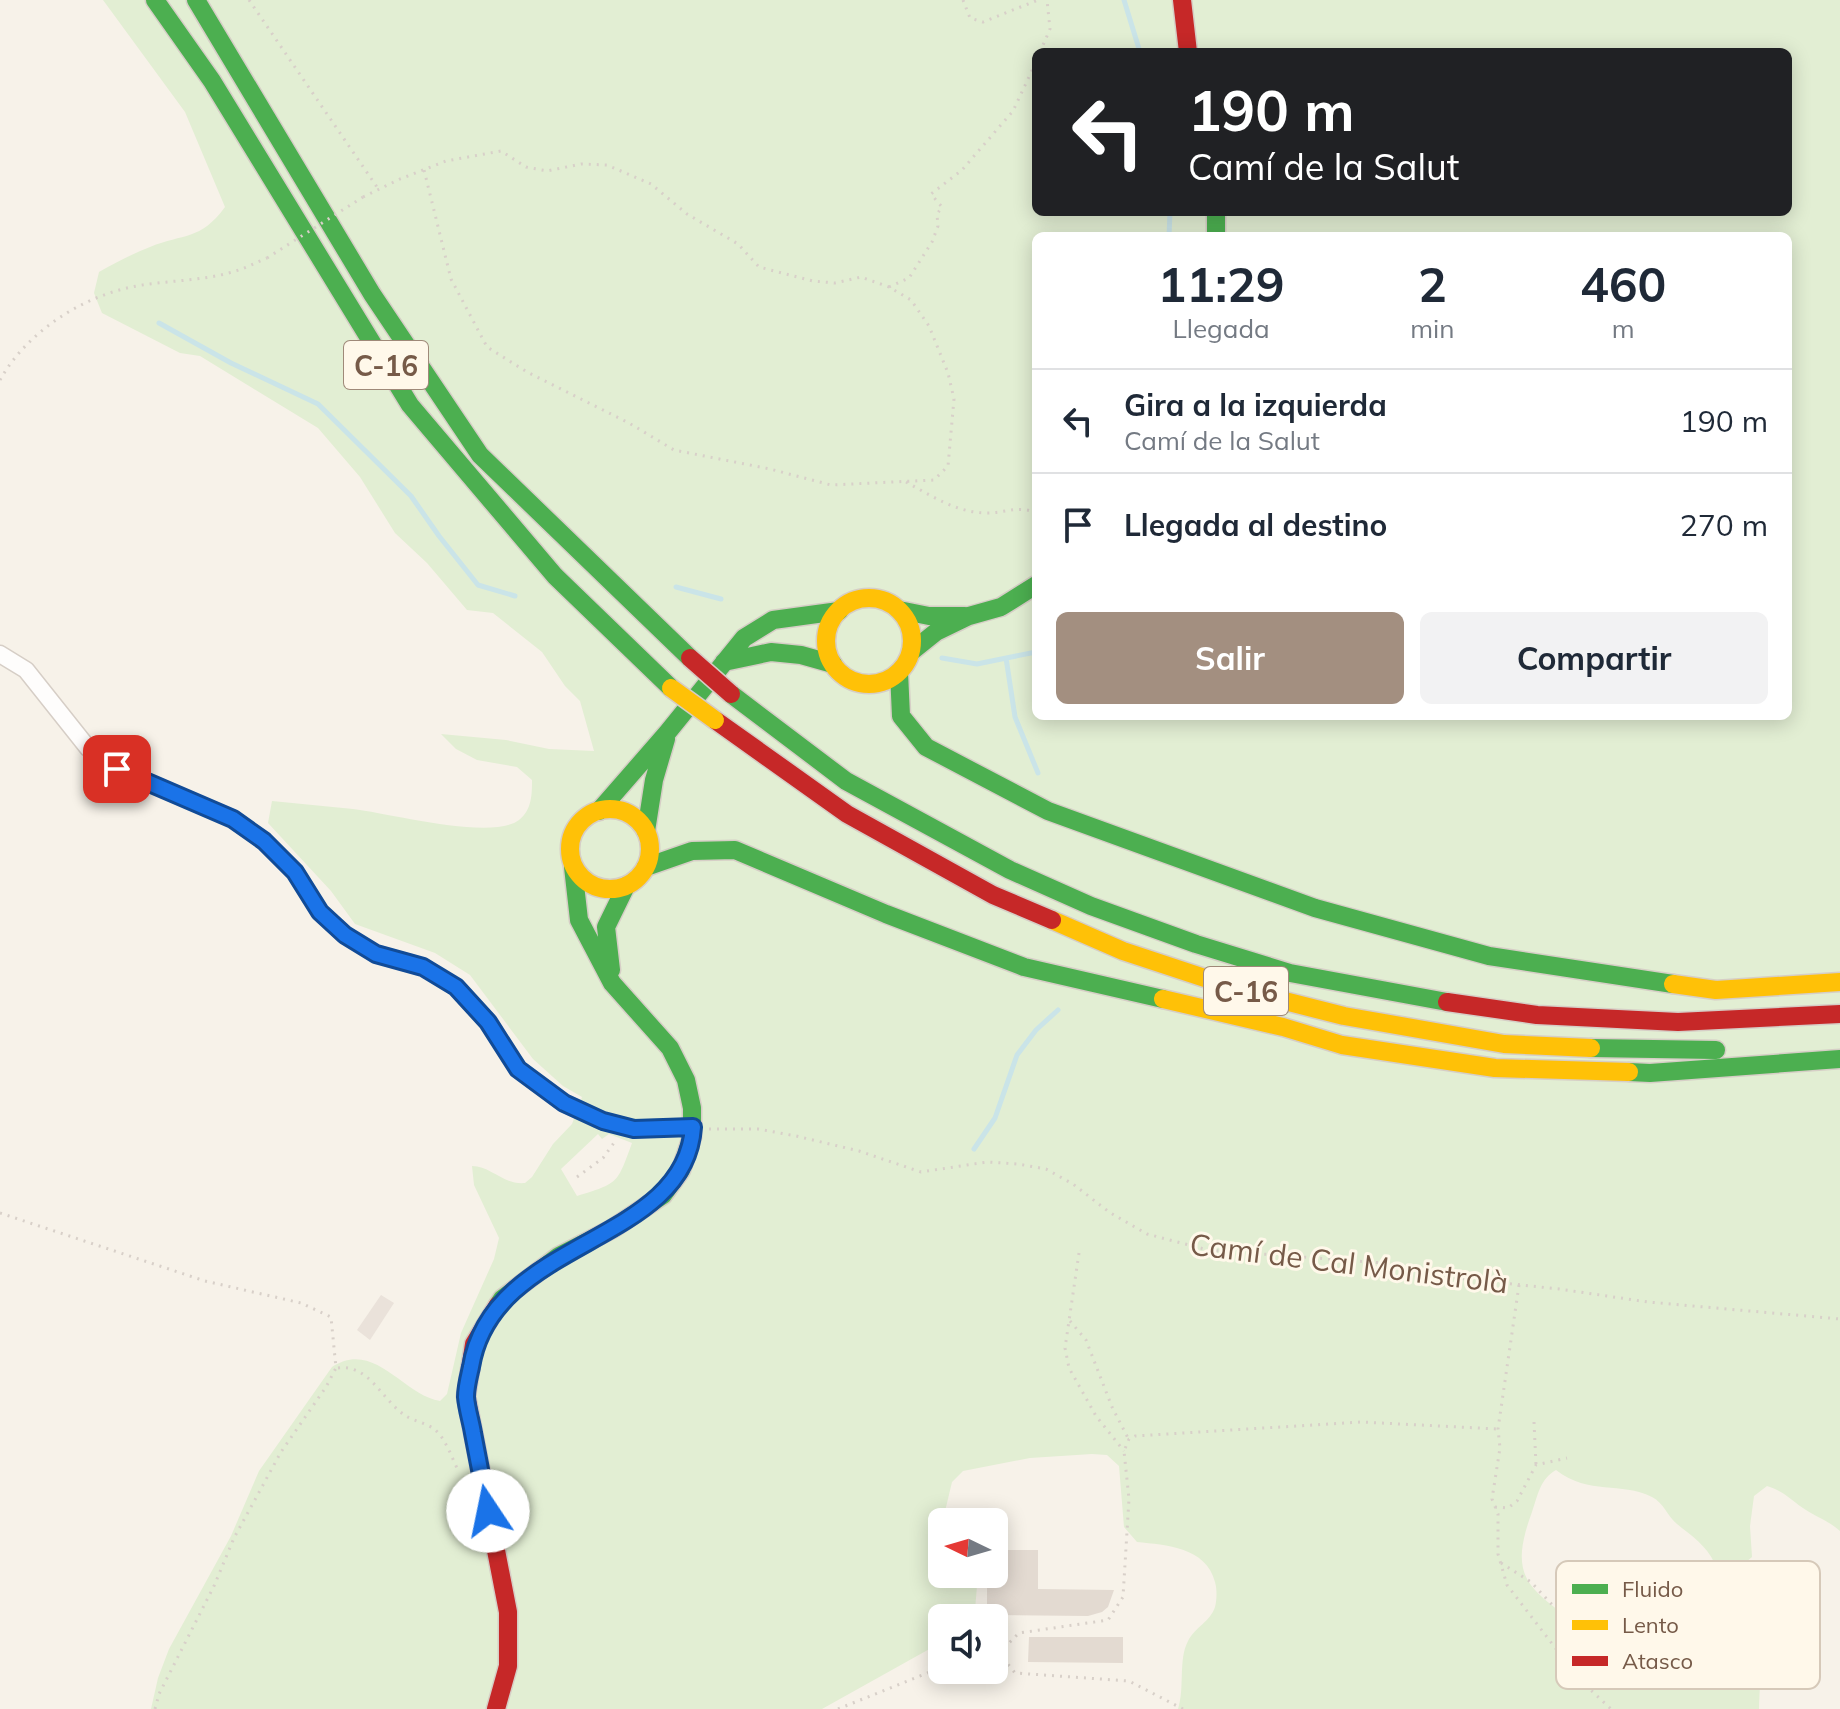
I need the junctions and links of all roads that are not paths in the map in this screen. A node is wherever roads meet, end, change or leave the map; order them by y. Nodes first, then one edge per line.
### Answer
1 (155, 0) edge
2 (196, 0) edge
3 (1182, 0) edge
4 (1188, 48) edge
5 (1032, 588) edge
6 (899, 610) junction
7 (839, 611) junction
8 (969, 616) junction
9 (911, 652) junction
10 (0, 654) edge
11 (724, 662) junction
12 (833, 664) junction
13 (899, 672) junction
14 (667, 733) junction
15 (599, 811) junction
16 (646, 831) junction
17 (573, 867) junction
18 (646, 867) junction
19 (626, 886) junction
20 (1840, 982) edge
21 (612, 983) junction
22 (1840, 1014) edge
23 (1840, 1044) edge
24 (1840, 1059) edge
25 (693, 1127) junction
26 (496, 1709) edge

1 - 23 main road, C-16, bridge
2 - 22 main road, C-16, bridge
3 - 4 main road
5 - 8 main road
6 - 7 main road
6 - 8 main road
6 - 9 main road
7 - 11 main road
7 - 12 main road
8 - 9 main road
9 - 13 main road
10 - 25 street
11 - 12 main road
11 - 14 main road
12 - 13 main road
13 - 20 main road
14 - 15 main road
14 - 16 main road
15 - 16 main road
15 - 17 main road
16 - 18 main road
17 - 19 main road
17 - 21 main road
18 - 19 main road
18 - 24 main road
19 - 21 main road
21 - 25 main road
25 - 26 main road

